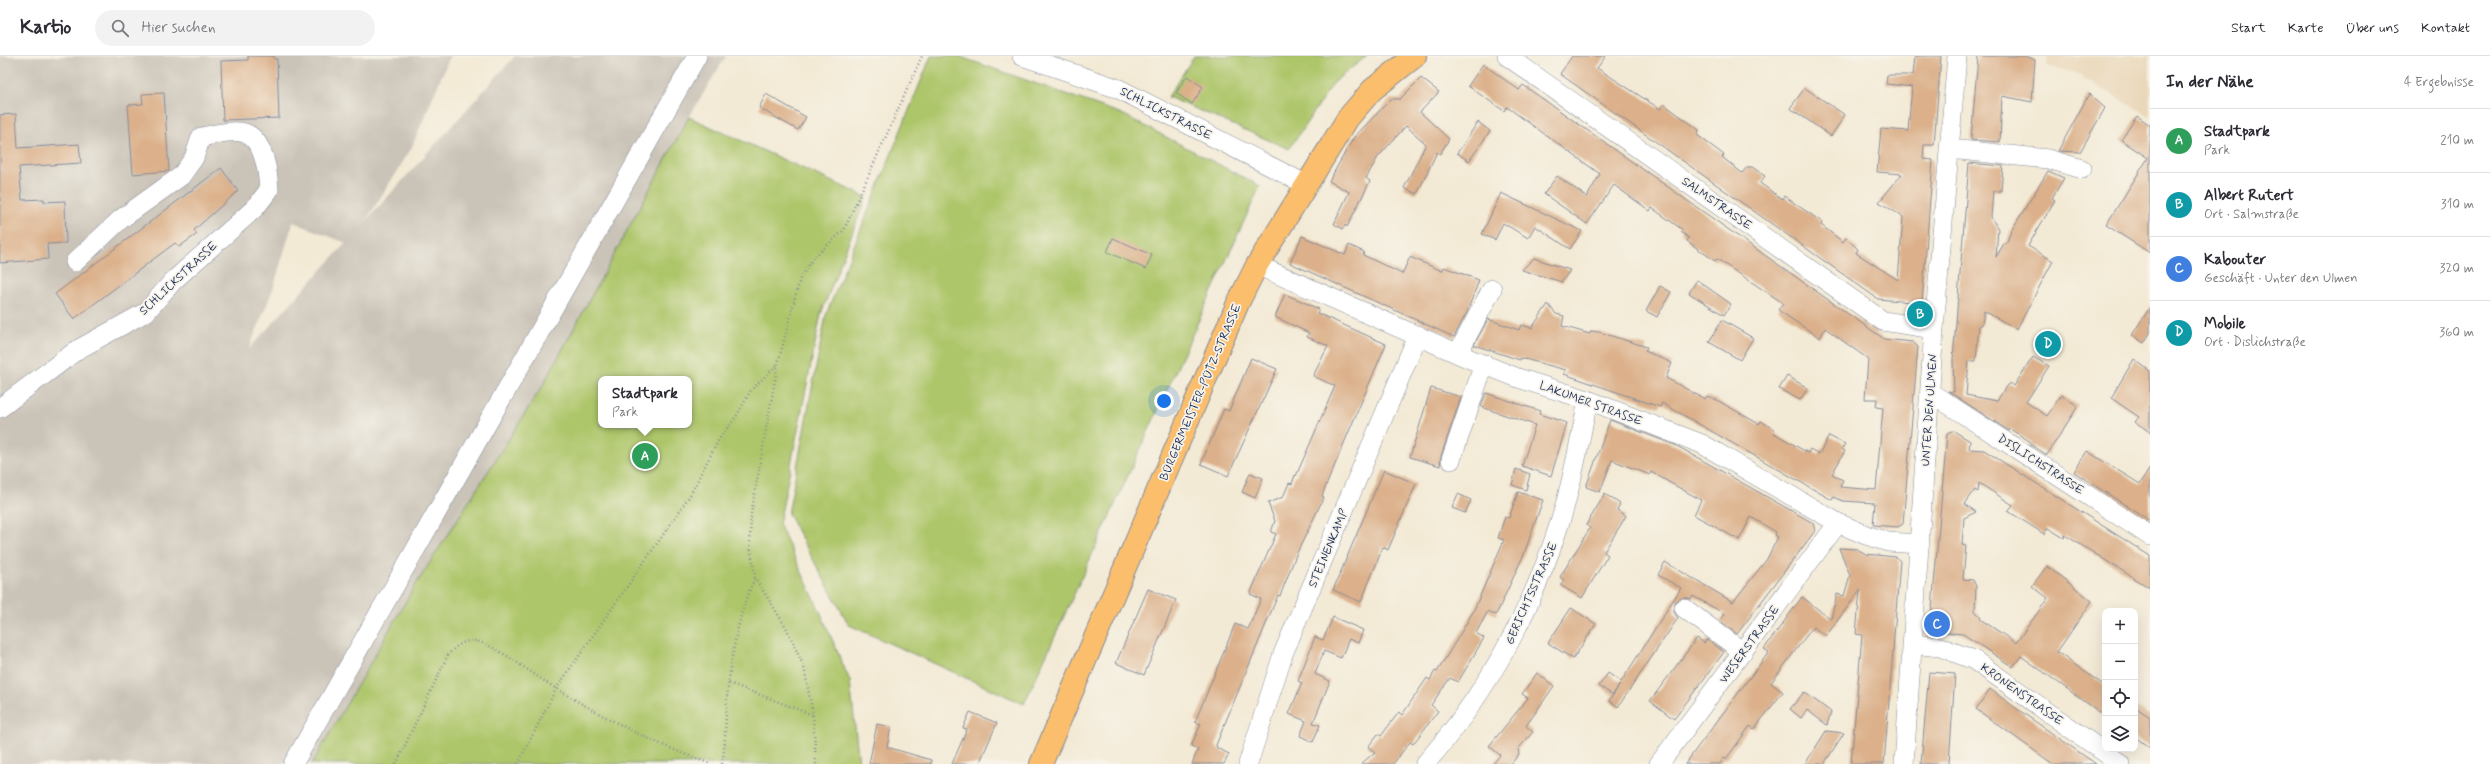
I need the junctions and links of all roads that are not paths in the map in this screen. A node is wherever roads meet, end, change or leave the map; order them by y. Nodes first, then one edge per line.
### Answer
1 (697, 56) edge
2 (1022, 56) edge
3 (1415, 56) edge
4 (1508, 56) edge
5 (1957, 56) edge
6 (1950, 149) junction
7 (2082, 169) dead end
8 (1306, 184) junction
9 (75, 262) dead end
10 (1257, 265) junction
11 (1492, 289) dead end
12 (1934, 330) junction
13 (1418, 335) junction
14 (1458, 353) junction
15 (1484, 364) junction
16 (1931, 392) junction
17 (1588, 400) junction
18 (0, 408) edge
19 (1451, 460) dead end
20 (1838, 523) junction
21 (2150, 536) edge
22 (1920, 544) junction
23 (1684, 608) dead end
24 (1913, 644) junction
25 (1743, 652) junction
26 (293, 764) edge
27 (1041, 764) edge
28 (1248, 764) edge
29 (1425, 764) edge
30 (1659, 764) edge
31 (1904, 764) edge
32 (2121, 764) edge

1 - 26 street
2 - 8 street, SCHLICKSTRASSE
3 - 8 main road, BÜRGERMEISTER-PÜTZ-STRASSE
4 - 12 street, SALMSTRASSE
5 - 6 street, UNTER DEN ULMEN
6 - 7 street
6 - 12 street, UNTER DEN ULMEN
8 - 10 main road, BÜRGERMEISTER-PÜTZ-STRASSE
9 - 18 street, SCHLICKSTRASSE
10 - 13 street, LAKUMER STRASSE
10 - 27 main road, BÜRGERMEISTER-PÜTZ-STRASSE
11 - 14 street
12 - 16 street, UNTER DEN ULMEN
13 - 14 street, LAKUMER STRASSE
13 - 28 street, STEINENKAMP
14 - 15 street, LAKUMER STRASSE
15 - 17 street, LAKUMER STRASSE
15 - 19 street
16 - 21 street, DISLICHSTRASSE
16 - 22 street, UNTER DEN ULMEN
17 - 20 street, LAKUMER STRASSE
17 - 29 street, GERICHTSSTRASSE
20 - 22 street, LAKUMER STRASSE
20 - 25 street, WESERSTRASSE
22 - 24 street, UNTER DEN ULMEN
23 - 25 street
24 - 31 street, UNTER DEN ULMEN
24 - 32 street, KRONENSTRASSE
25 - 30 street, WESERSTRASSE

